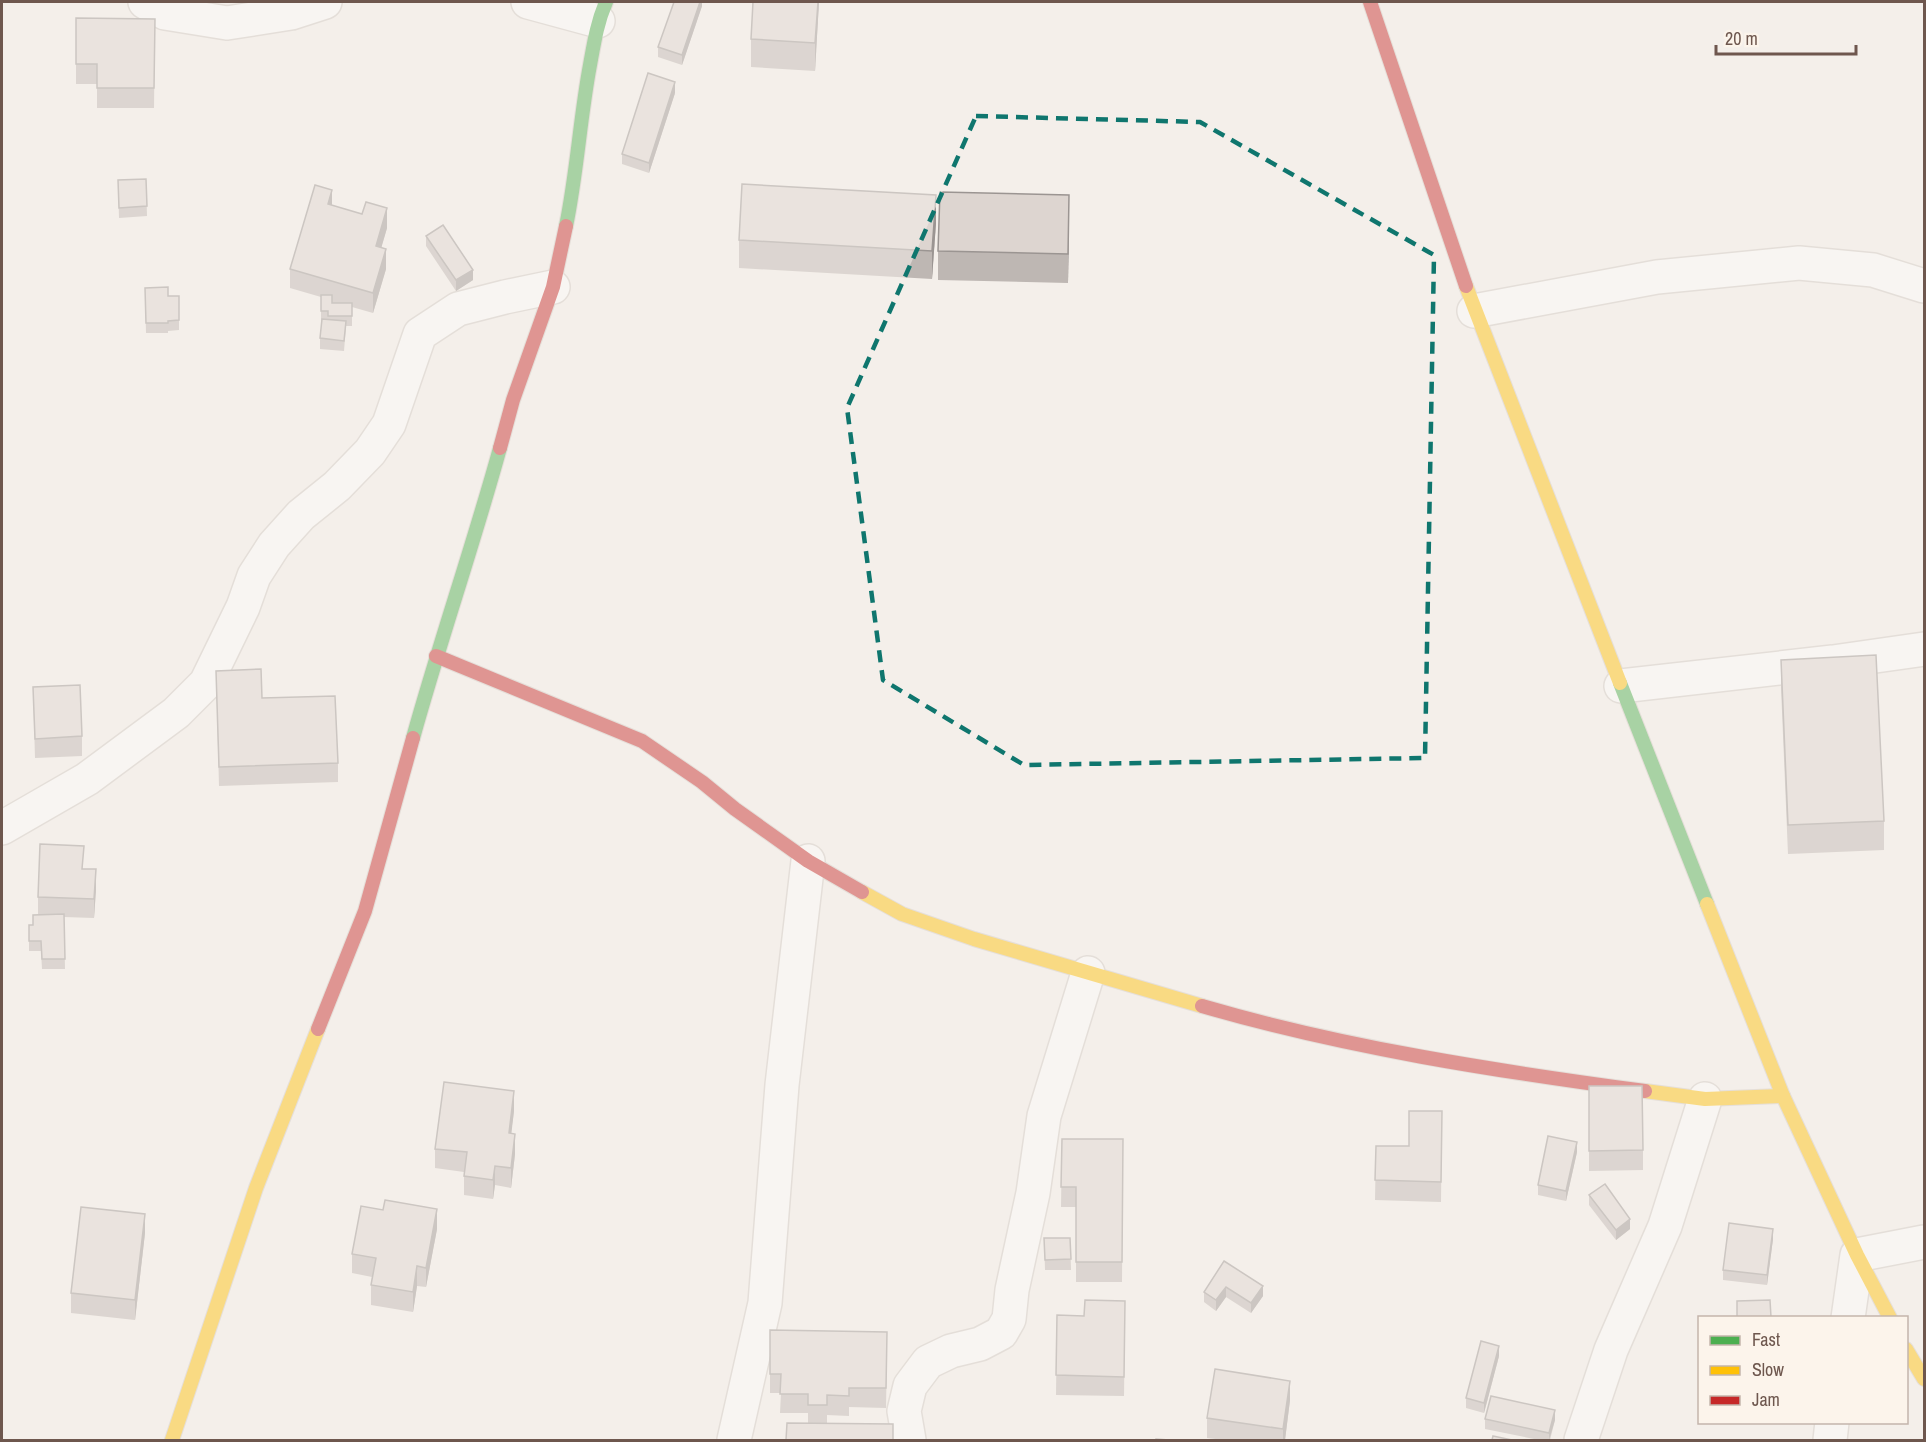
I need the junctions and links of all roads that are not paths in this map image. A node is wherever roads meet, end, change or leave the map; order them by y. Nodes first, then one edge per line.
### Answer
1 (145, 2) edge
2 (325, 2) edge
3 (528, 2) edge
4 (1370, 2) edge
5 (602, 11) edge
6 (1924, 286) edge
7 (553, 287) junction
8 (1474, 311) junction
9 (1924, 649) edge
10 (436, 656) junction
11 (1621, 686) junction
12 (2, 828) edge
13 (808, 861) junction
14 (1088, 973) junction
15 (1783, 1096) junction
16 (1705, 1099) junction
17 (1924, 1242) edge
18 (1857, 1255) junction
19 (1848, 1316) edge
20 (1889, 1316) edge
21 (1908, 1352) edge
22 (1924, 1379) edge
23 (1832, 1424) edge
24 (172, 1440) edge
25 (734, 1440) edge
26 (909, 1440) edge
27 (1581, 1440) edge
28 (1830, 1440) edge

1 - 2 street
3 - 5 street
4 - 8 street
5 - 7 street
6 - 8 street
7 - 10 street
7 - 12 street
8 - 11 street
9 - 11 street
10 - 13 street
10 - 24 street
11 - 15 street
13 - 14 street
13 - 25 street
14 - 16 street
14 - 26 street
15 - 16 street
15 - 18 street
16 - 27 street
17 - 18 street
18 - 19 street
18 - 20 street
21 - 22 street
23 - 28 street

